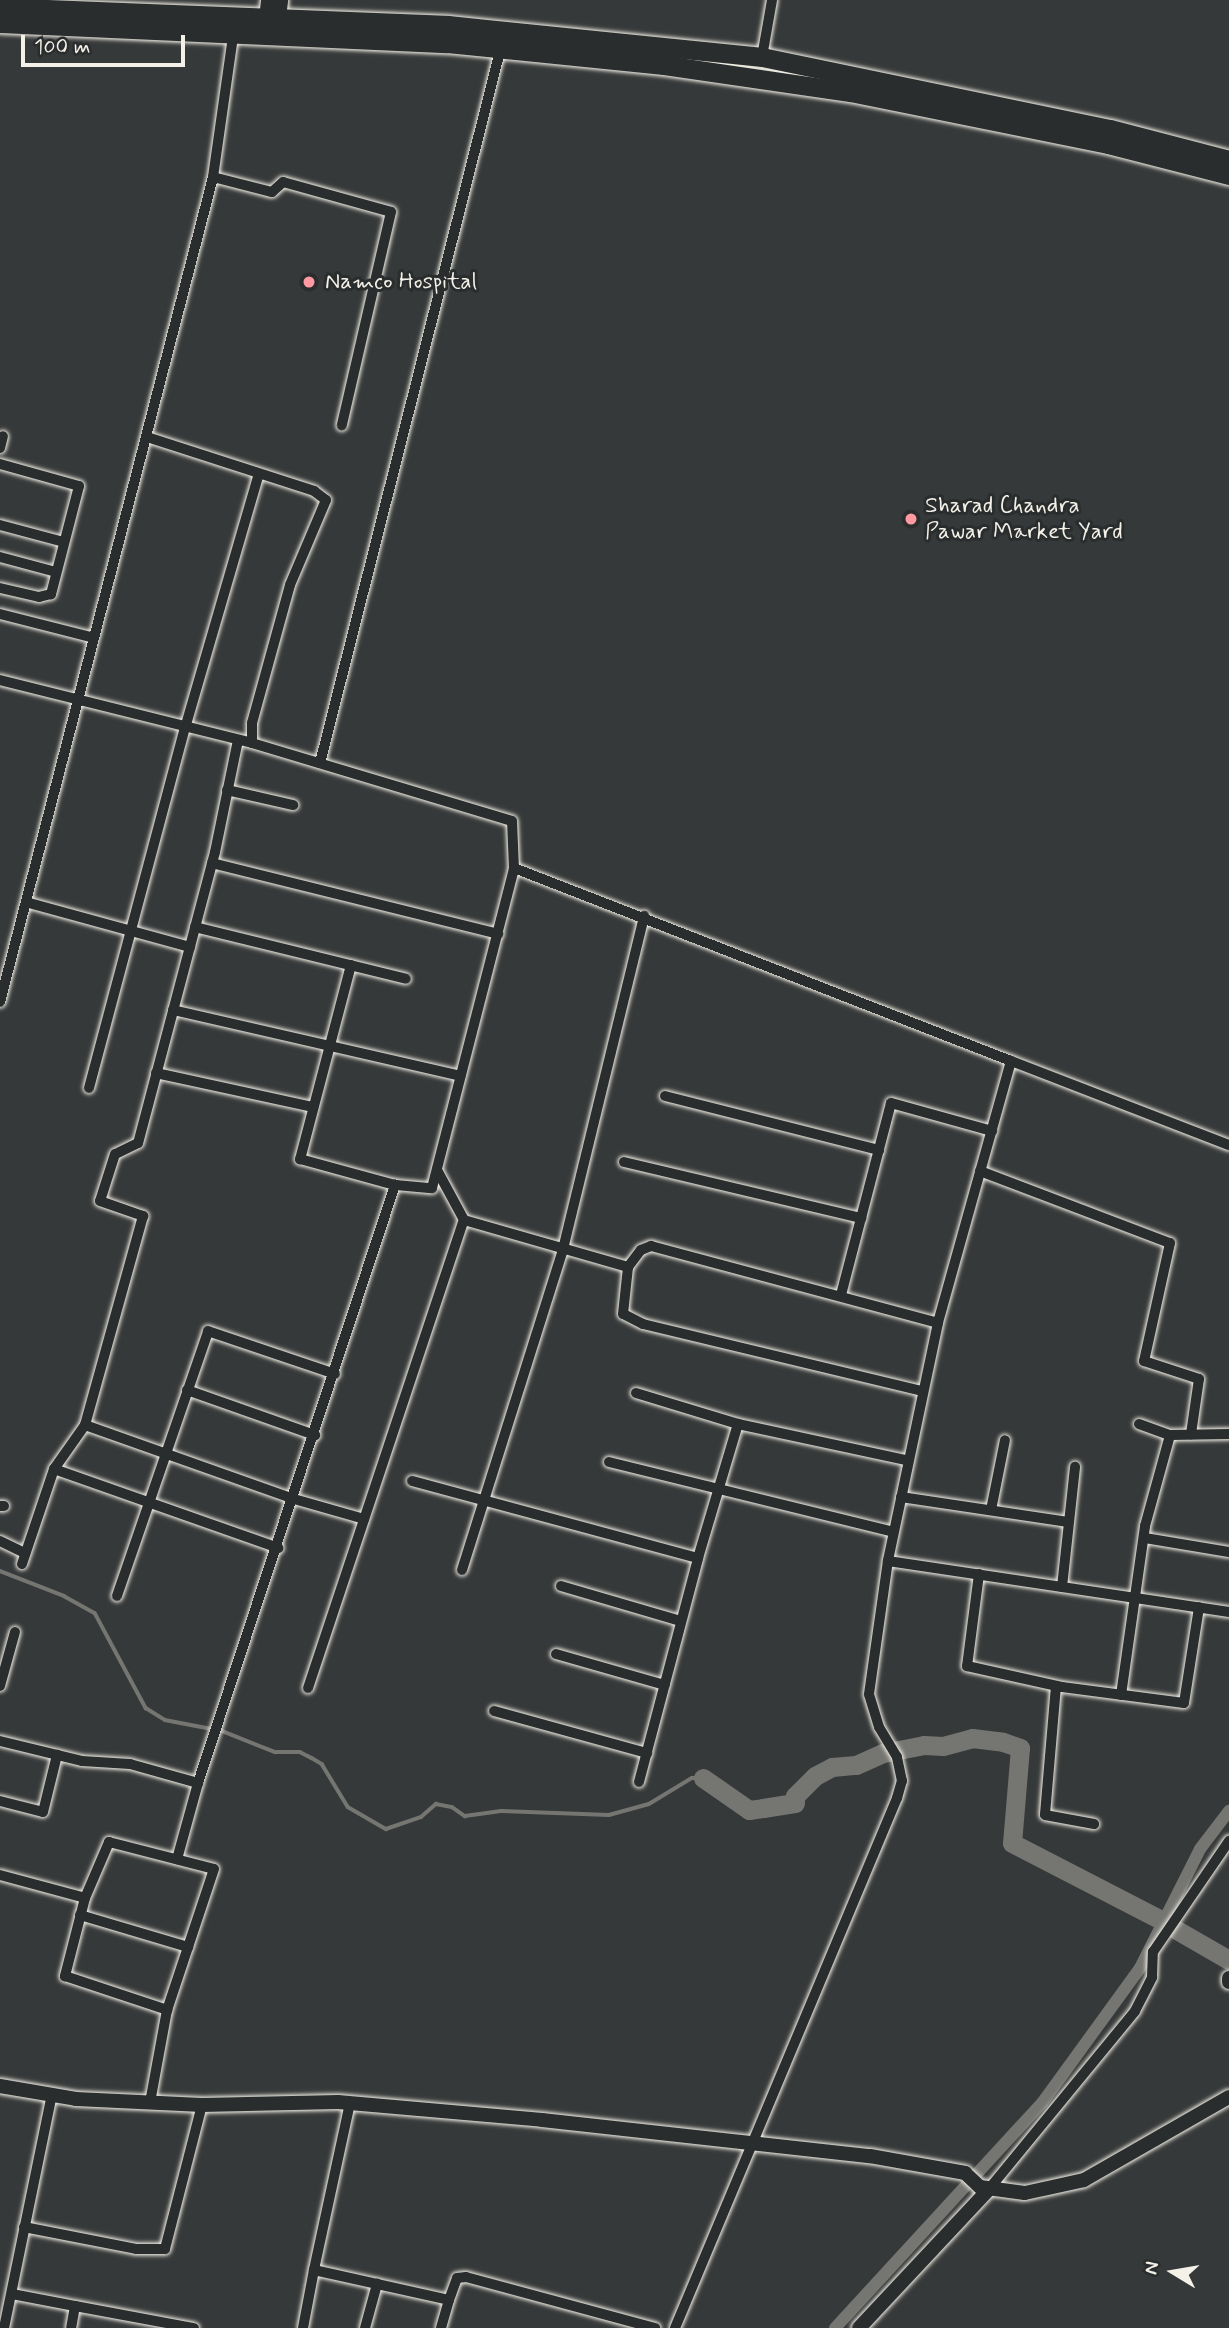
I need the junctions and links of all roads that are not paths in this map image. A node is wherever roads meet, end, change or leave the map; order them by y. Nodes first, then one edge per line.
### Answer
1 (772, 0) edge
2 (0, 6) edge
3 (95, 6) edge
4 (272, 16) edge
5 (151, 21) junction
6 (0, 23) edge
7 (235, 23) junction
8 (501, 47) junction
9 (762, 57) junction
10 (1229, 160) edge
11 (1229, 174) edge
12 (213, 177) junction
13 (342, 425) dead end
14 (3, 436) dead end
15 (147, 437) junction
16 (0, 448) edge
17 (0, 464) edge
18 (258, 476) junction
19 (0, 525) edge
20 (64, 542) junction
21 (0, 557) edge
22 (56, 572) junction
23 (0, 588) edge
24 (0, 614) edge
25 (94, 638) junction
26 (0, 680) edge
27 (80, 702) junction
28 (185, 728) junction
29 (238, 740) junction
30 (252, 743) junction
31 (320, 763) junction
32 (227, 790) junction
33 (293, 805) dead end
34 (212, 863) junction
35 (514, 868) junction
36 (29, 903) junction
37 (645, 916) junction
38 (195, 927) junction
39 (130, 929) junction
40 (498, 934) junction
41 (190, 947) junction
42 (351, 965) junction
43 (406, 979) dead end
44 (0, 1002) edge
45 (173, 1010) junction
46 (329, 1046) junction
47 (1011, 1061) junction
48 (156, 1073) junction
49 (461, 1076) junction
50 (89, 1088) dead end
51 (665, 1097) dead end
52 (313, 1107) junction
53 (992, 1131) junction
54 (1229, 1145) edge
55 (879, 1150) junction
56 (624, 1162) dead end
57 (437, 1170) junction
58 (980, 1171) junction
59 (395, 1185) junction
60 (861, 1218) junction
61 (464, 1220) junction
62 (563, 1249) junction
63 (628, 1267) junction
64 (841, 1295) junction
65 (938, 1323) junction
66 (335, 1374) junction
67 (187, 1390) junction
68 (922, 1391) junction
69 (636, 1393) dead end
70 (738, 1424) junction
71 (1139, 1424) dead end
72 (85, 1425) junction
73 (1191, 1434) junction
74 (1229, 1434) edge
75 (315, 1435) junction
76 (1170, 1435) junction
77 (1004, 1440) dead end
78 (165, 1452) junction
79 (906, 1460) junction
80 (609, 1462) dead end
81 (1075, 1467) dead end
82 (54, 1469) junction
83 (412, 1481) dead end
84 (719, 1492) junction
85 (901, 1497) junction
86 (294, 1499) junction
87 (483, 1499) junction
88 (147, 1502) junction
89 (991, 1510) junction
90 (364, 1519) junction
91 (1068, 1522) junction
92 (894, 1532) junction
93 (1145, 1538) junction
94 (0, 1541) edge
95 (278, 1548) junction
96 (1229, 1552) edge
97 (698, 1558) junction
98 (888, 1561) junction
99 (462, 1570) dead end
100 (979, 1574) junction
101 (561, 1586) dead end
102 (1062, 1587) junction
103 (117, 1596) dead end
104 (1133, 1597) junction
105 (1199, 1607) junction
106 (1229, 1612) edge
107 (681, 1622) junction
108 (15, 1632) dead end
109 (556, 1654) dead end
110 (664, 1685) junction
111 (0, 1686) edge
112 (1056, 1686) junction
113 (308, 1688) dead end
114 (1121, 1695) junction
115 (494, 1712) dead end
116 (0, 1741) edge
117 (647, 1753) junction
118 (57, 1755) junction
119 (639, 1782) dead end
120 (198, 1783) junction
121 (0, 1801) edge
122 (1094, 1824) dead end
123 (1229, 1841) edge
124 (177, 1859) junction
125 (0, 1875) edge
126 (85, 1898) junction
127 (80, 1915) junction
128 (188, 1947) junction
129 (167, 2010) junction
130 (0, 2086) edge
131 (52, 2095) junction
132 (1229, 2097) edge
133 (150, 2103) junction
134 (350, 2103) junction
135 (202, 2105) junction
136 (751, 2144) junction
137 (985, 2188) junction
138 (24, 2227) junction
139 (314, 2270) junction
140 (377, 2284) junction
141 (12, 2294) junction
142 (450, 2300) junction
143 (75, 2306) junction
144 (4, 2328) edge
145 (71, 2328) edge
146 (194, 2328) edge
147 (303, 2328) edge
148 (365, 2328) edge
149 (441, 2328) edge
150 (655, 2328) edge
151 (675, 2328) edge
152 (859, 2328) edge

1 - 9 street
2 - 3 highway
3 - 5 highway
4 - 7 highway
4 - 8 highway
4 - 9 highway
5 - 6 highway
5 - 7 highway
7 - 12 street
8 - 11 highway
8 - 31 street
9 - 10 highway
12 - 13 street
12 - 15 street
14 - 16 street
15 - 18 street
15 - 25 street
17 - 20 street
18 - 28 street
18 - 30 street
19 - 20 street
20 - 22 street
21 - 22 street
22 - 23 street
24 - 25 street
25 - 27 street
26 - 27 street
27 - 28 street
27 - 36 street
28 - 29 street
28 - 39 street
29 - 30 street
29 - 32 street
30 - 31 street
31 - 35 street
32 - 33 street
32 - 34 street
34 - 38 street
34 - 40 street
35 - 37 street
35 - 40 street
36 - 39 street
36 - 44 street
37 - 47 street
37 - 62 street
38 - 41 street
38 - 42 street
39 - 41 street
39 - 50 street
40 - 49 street
41 - 45 street
42 - 43 street
42 - 46 street
45 - 46 street
45 - 48 street
46 - 49 street
46 - 52 street
47 - 53 street
47 - 54 street
48 - 52 street
48 - 72 street
49 - 57 street
51 - 55 street
52 - 59 street
53 - 55 street
53 - 58 street
55 - 60 street
56 - 60 street
57 - 59 street
57 - 61 street
58 - 65 street
58 - 73 street
59 - 66 street
60 - 64 street
61 - 62 street
61 - 90 street
62 - 63 street
62 - 87 street
63 - 64 street
63 - 68 street
64 - 65 street
65 - 68 street
66 - 67 street
66 - 75 street
67 - 75 street
67 - 78 street
68 - 79 street
69 - 70 street
70 - 79 street
70 - 84 street
71 - 76 street
72 - 78 street
72 - 82 street
73 - 74 street
73 - 76 street
75 - 86 street
76 - 93 street
77 - 89 street
78 - 86 street
78 - 88 street
79 - 85 street
80 - 84 street
81 - 91 street
82 - 88 street
82 - 94 street
83 - 87 street
84 - 92 street
84 - 97 street
85 - 89 street
85 - 92 street
86 - 90 street
86 - 95 street
87 - 97 street
87 - 99 street
88 - 95 street
88 - 103 street
89 - 91 street
90 - 113 street
91 - 102 street
92 - 98 street
93 - 96 street
93 - 104 street
95 - 120 street
97 - 107 street
98 - 100 street
98 - 136 street
100 - 102 street
100 - 112 street
101 - 107 street
102 - 104 street
104 - 105 street
104 - 114 street
105 - 106 street
105 - 114 street
107 - 110 street
108 - 111 street
109 - 110 street
110 - 117 street
112 - 114 street
112 - 122 street
115 - 117 street
116 - 118 street
117 - 119 street
118 - 120 street
118 - 121 street
120 - 124 street
123 - 137 street
124 - 126 street
124 - 128 street
125 - 126 street
126 - 127 street
127 - 128 street
127 - 129 street
128 - 129 street
129 - 133 street
130 - 131 main road
131 - 133 main road
131 - 138 street
132 - 137 main road
133 - 135 main road
134 - 135 main road
134 - 136 main road
134 - 139 street
135 - 138 street
136 - 137 main road
136 - 151 street
137 - 152 main road
138 - 141 street
139 - 140 street
139 - 147 street
140 - 142 street
140 - 148 street
141 - 143 street
141 - 144 street
142 - 149 street
142 - 150 street
143 - 145 street
143 - 146 street

